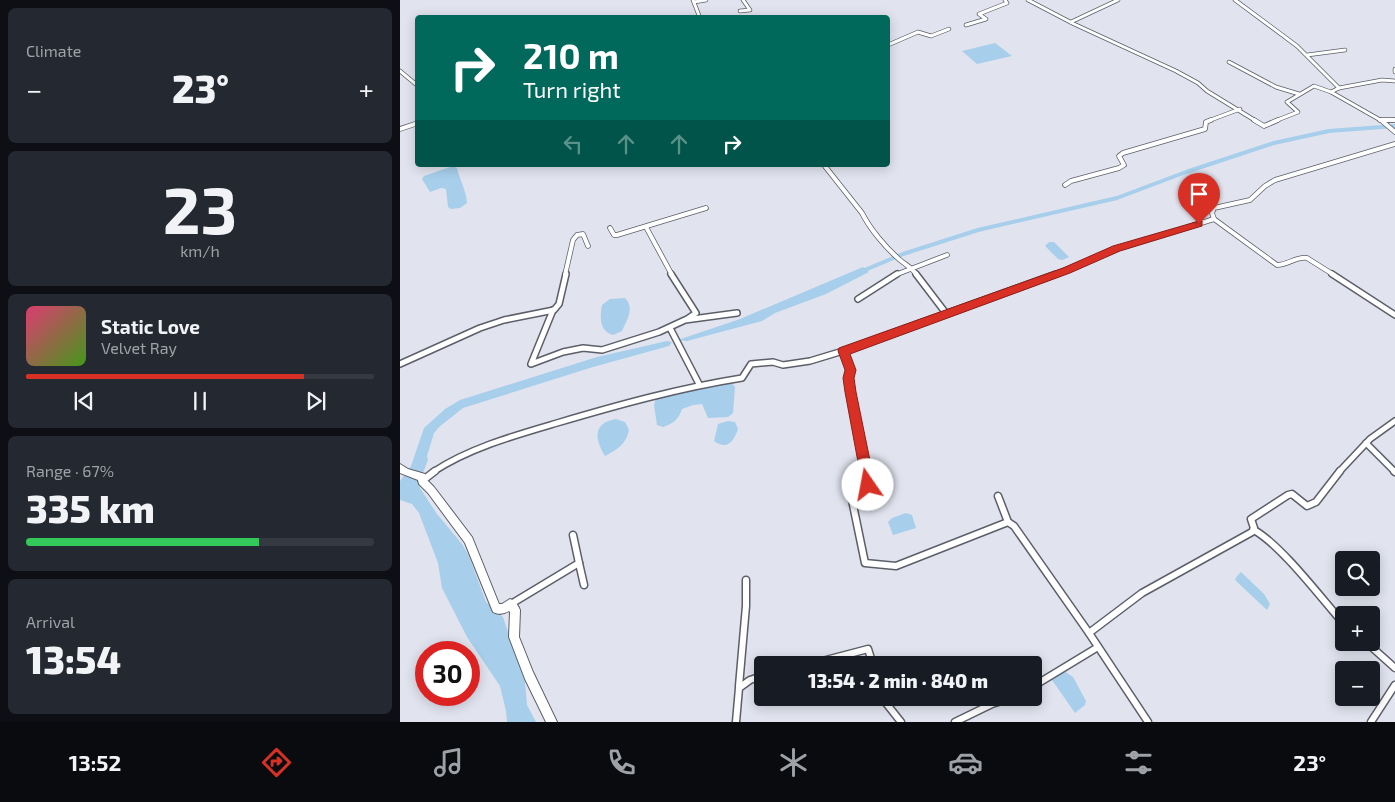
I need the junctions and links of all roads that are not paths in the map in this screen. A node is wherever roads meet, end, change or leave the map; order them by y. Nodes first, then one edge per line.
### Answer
1 (706, 0) edge
2 (743, 0) edge
3 (1006, 0) edge
4 (1028, 0) edge
5 (1118, 0) edge
6 (1235, 0) edge
7 (694, 1) edge
8 (740, 11) dead end
9 (699, 15) edge
10 (1071, 22) junction
11 (966, 25) dead end
12 (949, 29) dead end
13 (890, 44) edge
14 (1345, 50) dead end
15 (1307, 55) junction
16 (1229, 62) dead end
17 (400, 71) edge
18 (1395, 81) edge
19 (415, 84) edge
20 (1339, 88) junction
21 (1332, 92) junction
22 (1299, 94) junction
23 (1240, 109) junction
24 (1395, 120) edge
25 (1383, 122) junction
26 (415, 125) edge
27 (400, 129) edge
28 (1394, 131) edge
29 (1395, 144) edge
30 (826, 167) edge
31 (1065, 185) dead end
32 (706, 208) dead end
33 (1214, 219) junction
34 (646, 227) junction
35 (610, 228) dead end
36 (588, 246) dead end
37 (947, 255) dead end
38 (912, 268) junction
39 (858, 299) dead end
40 (553, 310) junction
41 (945, 312) dead end
42 (737, 313) dead end
43 (1395, 315) edge
44 (685, 320) junction
45 (670, 328) junction
46 (843, 351) junction
47 (400, 364) edge
48 (699, 384) junction
49 (1395, 421) edge
50 (1366, 444) junction
51 (403, 470) edge
52 (1395, 472) edge
53 (422, 479) junction
54 (998, 496) dead end
55 (1008, 522) junction
56 (1254, 530) junction
57 (573, 535) dead end
58 (579, 563) junction
59 (746, 580) dead end
60 (584, 585) dead end
61 (510, 604) junction
62 (1335, 614) edge
63 (1089, 632) junction
64 (1098, 647) junction
65 (1376, 651) edge
66 (841, 656) edge
67 (870, 656) edge
68 (1395, 668) edge
69 (754, 679) edge
70 (1042, 681) edge
71 (740, 686) junction
72 (1395, 686) edge
73 (888, 706) edge
74 (988, 706) edge
75 (738, 720) edge
76 (552, 722) edge
77 (901, 722) edge
78 (955, 722) edge
79 (1148, 722) edge
80 (1371, 722) edge

1 - 7 street
2 - 8 street
3 - 11 street
4 - 10 street
5 - 10 street
6 - 15 street
7 - 9 street
10 - 23 street
12 - 13 street
14 - 15 street
15 - 20 street
16 - 22 street
17 - 19 street
18 - 20 street
20 - 21 street
21 - 22 street
21 - 25 street
22 - 23 street
23 - 31 street
24 - 25 street
25 - 28 street
26 - 27 street
29 - 33 street
30 - 38 street
32 - 34 street
33 - 43 street
33 - 46 street
34 - 35 street
34 - 44 street
36 - 40 street
37 - 38 street
38 - 39 street
38 - 41 street
40 - 45 street
40 - 47 street
42 - 44 street
44 - 45 street
45 - 48 street
46 - 48 street
46 - 55 street
48 - 53 street
49 - 50 street
50 - 52 street
50 - 56 street
51 - 53 street
53 - 61 street
54 - 55 street
55 - 63 street
56 - 62 street
56 - 63 street
57 - 58 street
58 - 60 street
58 - 61 street
59 - 71 street
61 - 76 street
63 - 64 street
64 - 70 street
64 - 79 street
65 - 68 street
66 - 67 street
69 - 71 street
71 - 75 street
72 - 80 street
73 - 77 street
74 - 78 street

